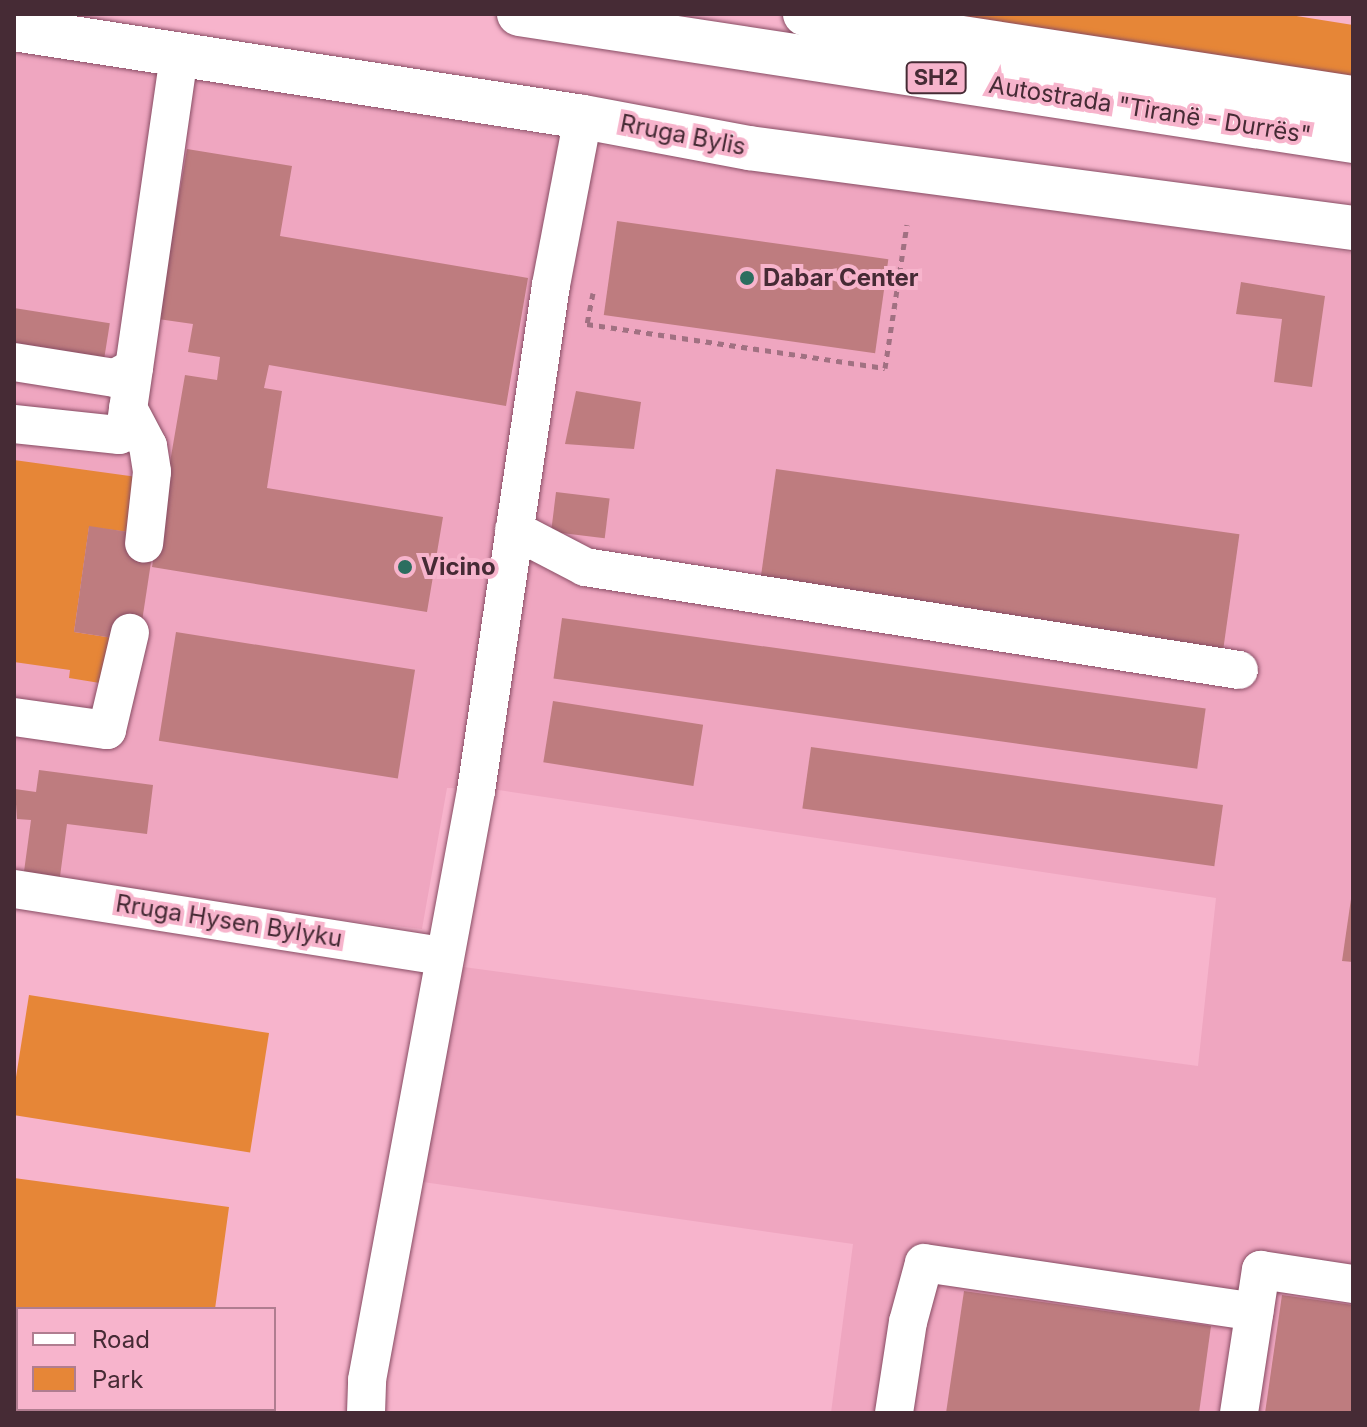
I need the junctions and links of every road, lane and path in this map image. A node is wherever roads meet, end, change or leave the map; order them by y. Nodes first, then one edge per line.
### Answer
1 (519, 14) edge
2 (805, 14) edge
3 (14, 29) edge
4 (179, 56) junction
5 (1353, 98) edge
6 (583, 117) junction
7 (1353, 141) edge
8 (907, 225) dead end
9 (1353, 228) edge
10 (593, 293) dead end
11 (14, 362) edge
12 (134, 368) junction
13 (128, 408) junction
14 (14, 424) edge
15 (514, 530) junction
16 (144, 544) dead end
17 (434, 570) dead end
18 (507, 581) junction
19 (130, 633) dead end
20 (1239, 670) dead end
21 (14, 693) edge
22 (115, 711) junction
23 (14, 717) edge
24 (14, 889) edge
25 (444, 956) junction
26 (1353, 1284) edge
27 (1254, 1312) junction
28 (366, 1413) edge
29 (894, 1413) edge
30 (1239, 1413) edge

1 - 7 main road, Autostrada "Tiranë - Durrës" / SH2
2 - 5 main road, Autostrada "Tiranë - Durrës" / SH2
3 - 4 main road, Rruga Bylis
4 - 6 main road, Rruga Bylis
4 - 12 street
6 - 9 main road, Rruga Bylis
6 - 15 street
8 - 10 path
11 - 12 street
12 - 13 street
13 - 14 street
13 - 16 street
15 - 18 street
15 - 20 street
17 - 18 path
18 - 25 street
19 - 22 street
21 - 22 street
22 - 23 street
24 - 25 street, Rruga Hysen Bylyku
25 - 28 street
26 - 27 street
27 - 29 street
27 - 30 street

